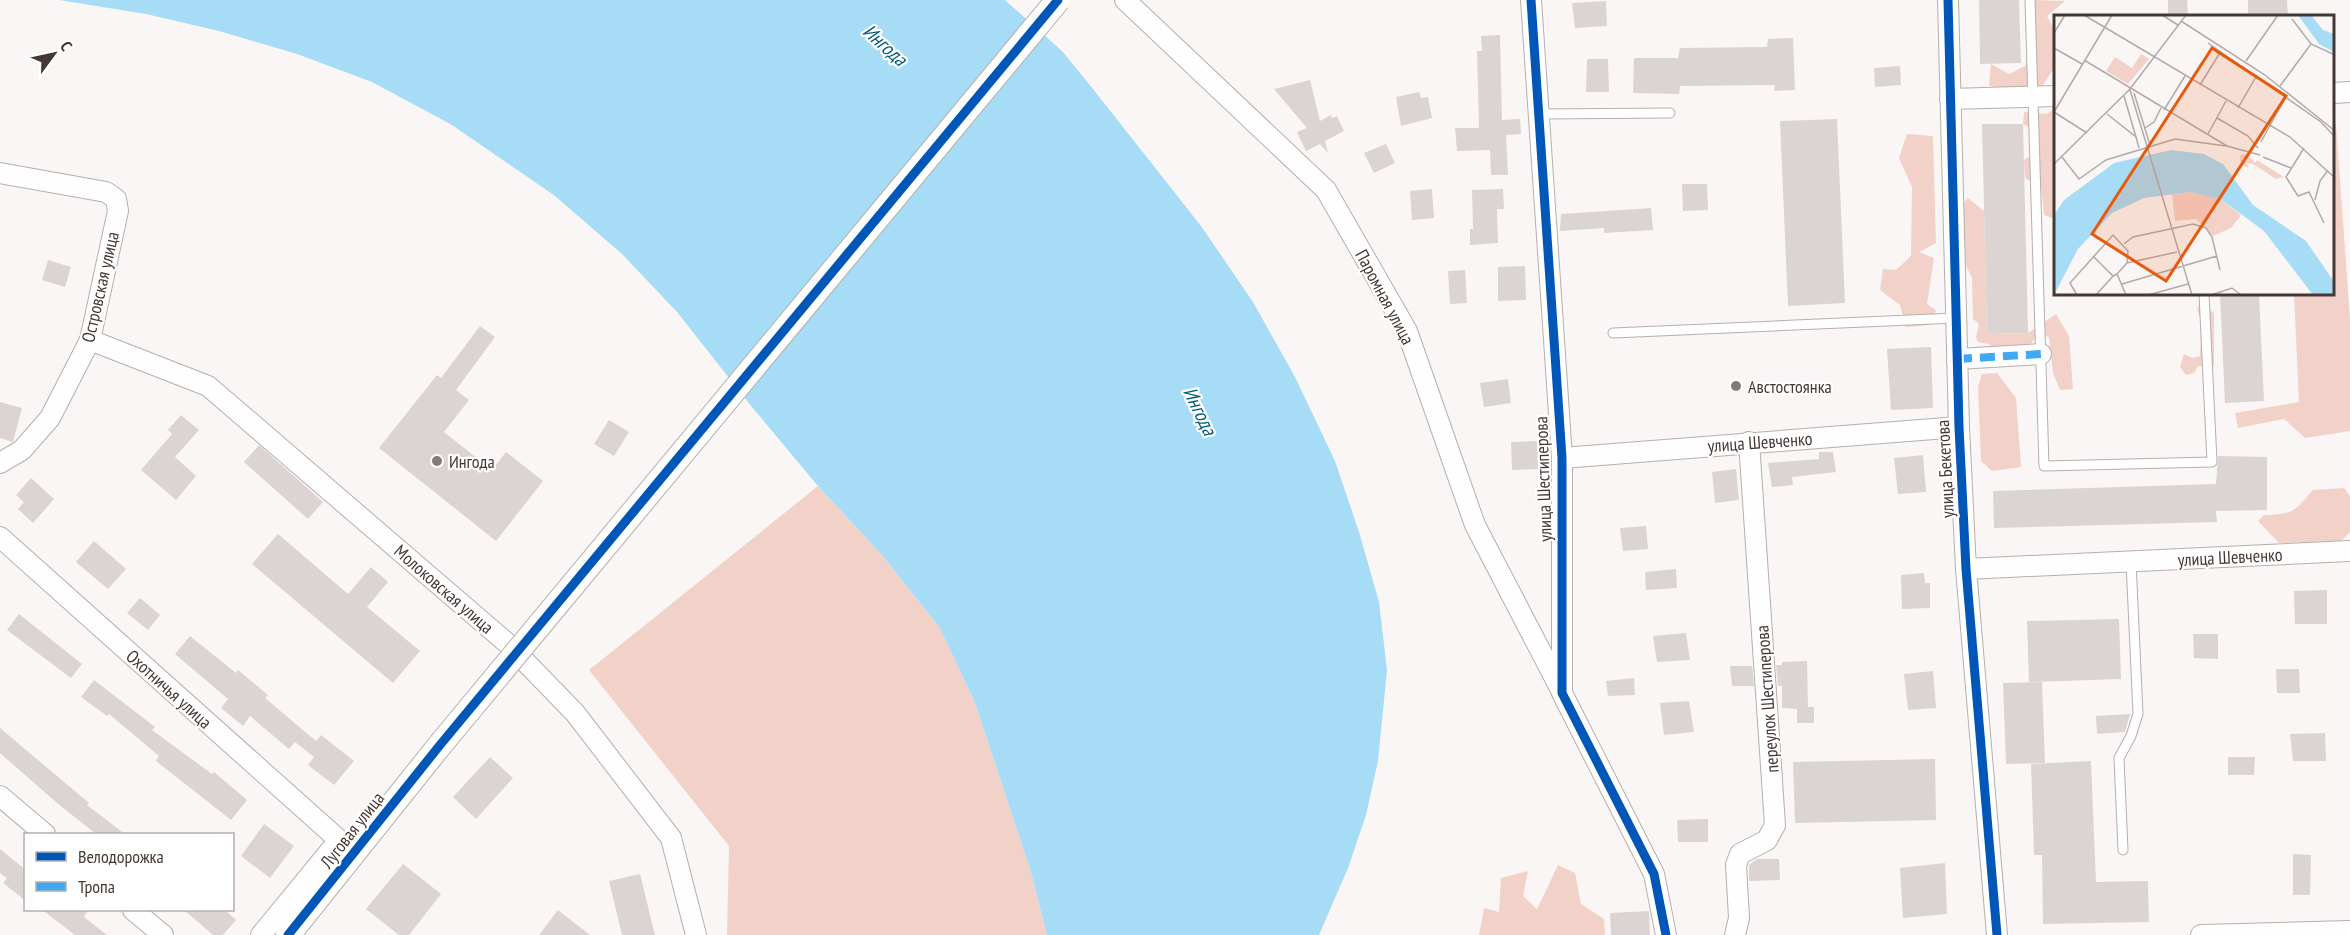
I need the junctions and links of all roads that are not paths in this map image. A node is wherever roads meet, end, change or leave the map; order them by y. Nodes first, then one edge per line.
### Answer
1 (1058, 0) edge
2 (1125, 0) edge
3 (1531, 0) edge
4 (1948, 0) edge
5 (2030, 0) edge
6 (2350, 92) edge
7 (2335, 93) edge
8 (2033, 96) junction
9 (2054, 96) edge
10 (1950, 99) junction
11 (1670, 113) dead end
12 (1540, 114) junction
13 (0, 173) edge
14 (2204, 296) edge
15 (1956, 318) junction
16 (1613, 333) dead end
17 (90, 340) junction
18 (2041, 354) junction
19 (1957, 359) junction
20 (1959, 427) junction
21 (1749, 442) junction
22 (1562, 458) junction
23 (0, 463) edge
24 (0, 537) edge
25 (2350, 551) edge
26 (2131, 562) junction
27 (1966, 569) junction
28 (1562, 693) junction
29 (0, 796) edge
30 (44, 833) edge
31 (2122, 850) dead end
32 (135, 911) edge
33 (2349, 927) edge
34 (163, 935) edge
35 (261, 935) edge
36 (288, 935) edge
37 (696, 935) edge
38 (1666, 935) edge
39 (1735, 935) edge
40 (1997, 935) edge
41 (2201, 935) edge

1 - 36 street, Луговая улица, bridge
2 - 28 street, Паромная улица
3 - 12 street, улица Шестиперова
4 - 10 street, улица Бекетова
5 - 8 lane
6 - 7 street
8 - 9 street
8 - 10 street
8 - 18 lane
10 - 15 street, улица Бекетова
11 - 12 lane
12 - 22 street, улица Шестиперова
13 - 17 street, Островская улица
14 - 18 lane
15 - 16 lane
15 - 19 street, улица Бекетова
17 - 23 street, Островская улица
17 - 37 street, Молоковская улица
18 - 19 street
19 - 20 street, улица Бекетова
20 - 21 street, улица Шевченко
20 - 27 street, улица Бекетова
21 - 22 street, улица Шевченко
21 - 39 street, переулок Шестиперова
22 - 28 street, улица Шестиперова
24 - 35 street, Охотничья улица
25 - 26 street, улица Шевченко
26 - 27 street, улица Шевченко
26 - 31 lane
27 - 40 street, улица Бекетова
28 - 38 street, улица Шестиперова
29 - 30 street
32 - 34 street
33 - 41 street

